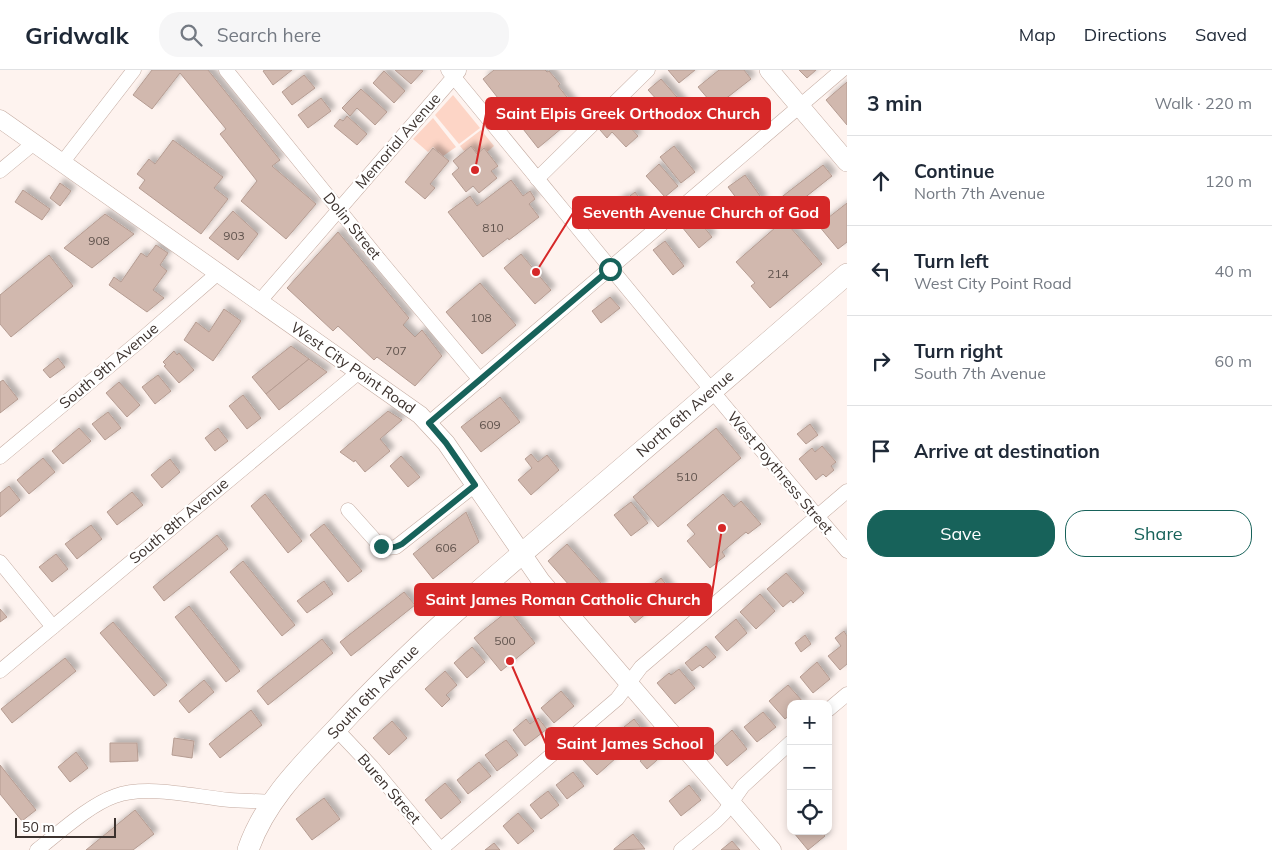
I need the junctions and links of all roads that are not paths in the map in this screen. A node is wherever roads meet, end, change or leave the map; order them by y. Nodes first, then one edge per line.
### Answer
1 (134, 70) edge
2 (226, 70) edge
3 (648, 70) edge
4 (769, 70) edge
5 (842, 70) edge
6 (454, 72) edge
7 (800, 107) junction
8 (0, 119) edge
9 (34, 143) junction
10 (847, 162) edge
11 (62, 163) junction
12 (0, 171) edge
13 (537, 179) junction
14 (339, 209) junction
15 (610, 269) junction
16 (218, 273) junction
17 (847, 274) edge
18 (259, 302) junction
19 (359, 372) junction
20 (480, 380) junction
21 (712, 392) junction
22 (429, 423) junction
23 (0, 457) edge
24 (475, 485) junction
25 (847, 490) edge
26 (348, 510) dead end
27 (817, 516) junction
28 (847, 551) edge
29 (522, 553) junction
30 (0, 562) edge
31 (53, 627) junction
32 (0, 671) edge
33 (629, 683) junction
34 (847, 694) edge
35 (832, 707) edge
36 (336, 728) junction
37 (788, 745) edge
38 (272, 802) junction
39 (731, 803) junction
40 (36, 850) edge
41 (248, 850) edge
42 (441, 850) edge
43 (682, 850) edge
44 (772, 850) edge

1 - 11 street
2 - 14 street, Dolin Street
3 - 13 street
4 - 7 main road
5 - 7 street
6 - 13 street, West Poythress Street
6 - 14 street, Memorial Avenue
7 - 10 main road
7 - 15 street
8 - 9 street, West City Point Road
9 - 11 street, West City Point Road
9 - 12 street
11 - 16 street, West City Point Road
13 - 15 street, West Poythress Street
14 - 18 street, Memorial Avenue
14 - 20 street, Dolin Street
15 - 20 street
15 - 21 street, West Poythress Street
16 - 18 street, West City Point Road
16 - 23 street, South 9th Avenue
17 - 21 main road, North 6th Avenue
18 - 19 street, West City Point Road
19 - 22 street, West City Point Road
19 - 31 street, South 8th Avenue
20 - 22 street
21 - 27 street, West Poythress Street
21 - 29 main road, North 6th Avenue
22 - 24 street, West City Point Road
24 - 26 street
24 - 29 street, West City Point Road
25 - 27 street
27 - 28 street, West Poythress Street
27 - 33 street
29 - 33 street, West City Point Road
29 - 36 main road, South 6th Avenue
30 - 31 street
31 - 32 street, South 8th Avenue
33 - 39 street, West City Point Road
33 - 42 street
34 - 35 street
36 - 38 main road, South 6th Avenue
36 - 42 street, Buren Street
37 - 39 street
38 - 40 street
38 - 41 main road, South 6th Avenue
39 - 43 street
39 - 44 street, West City Point Road

